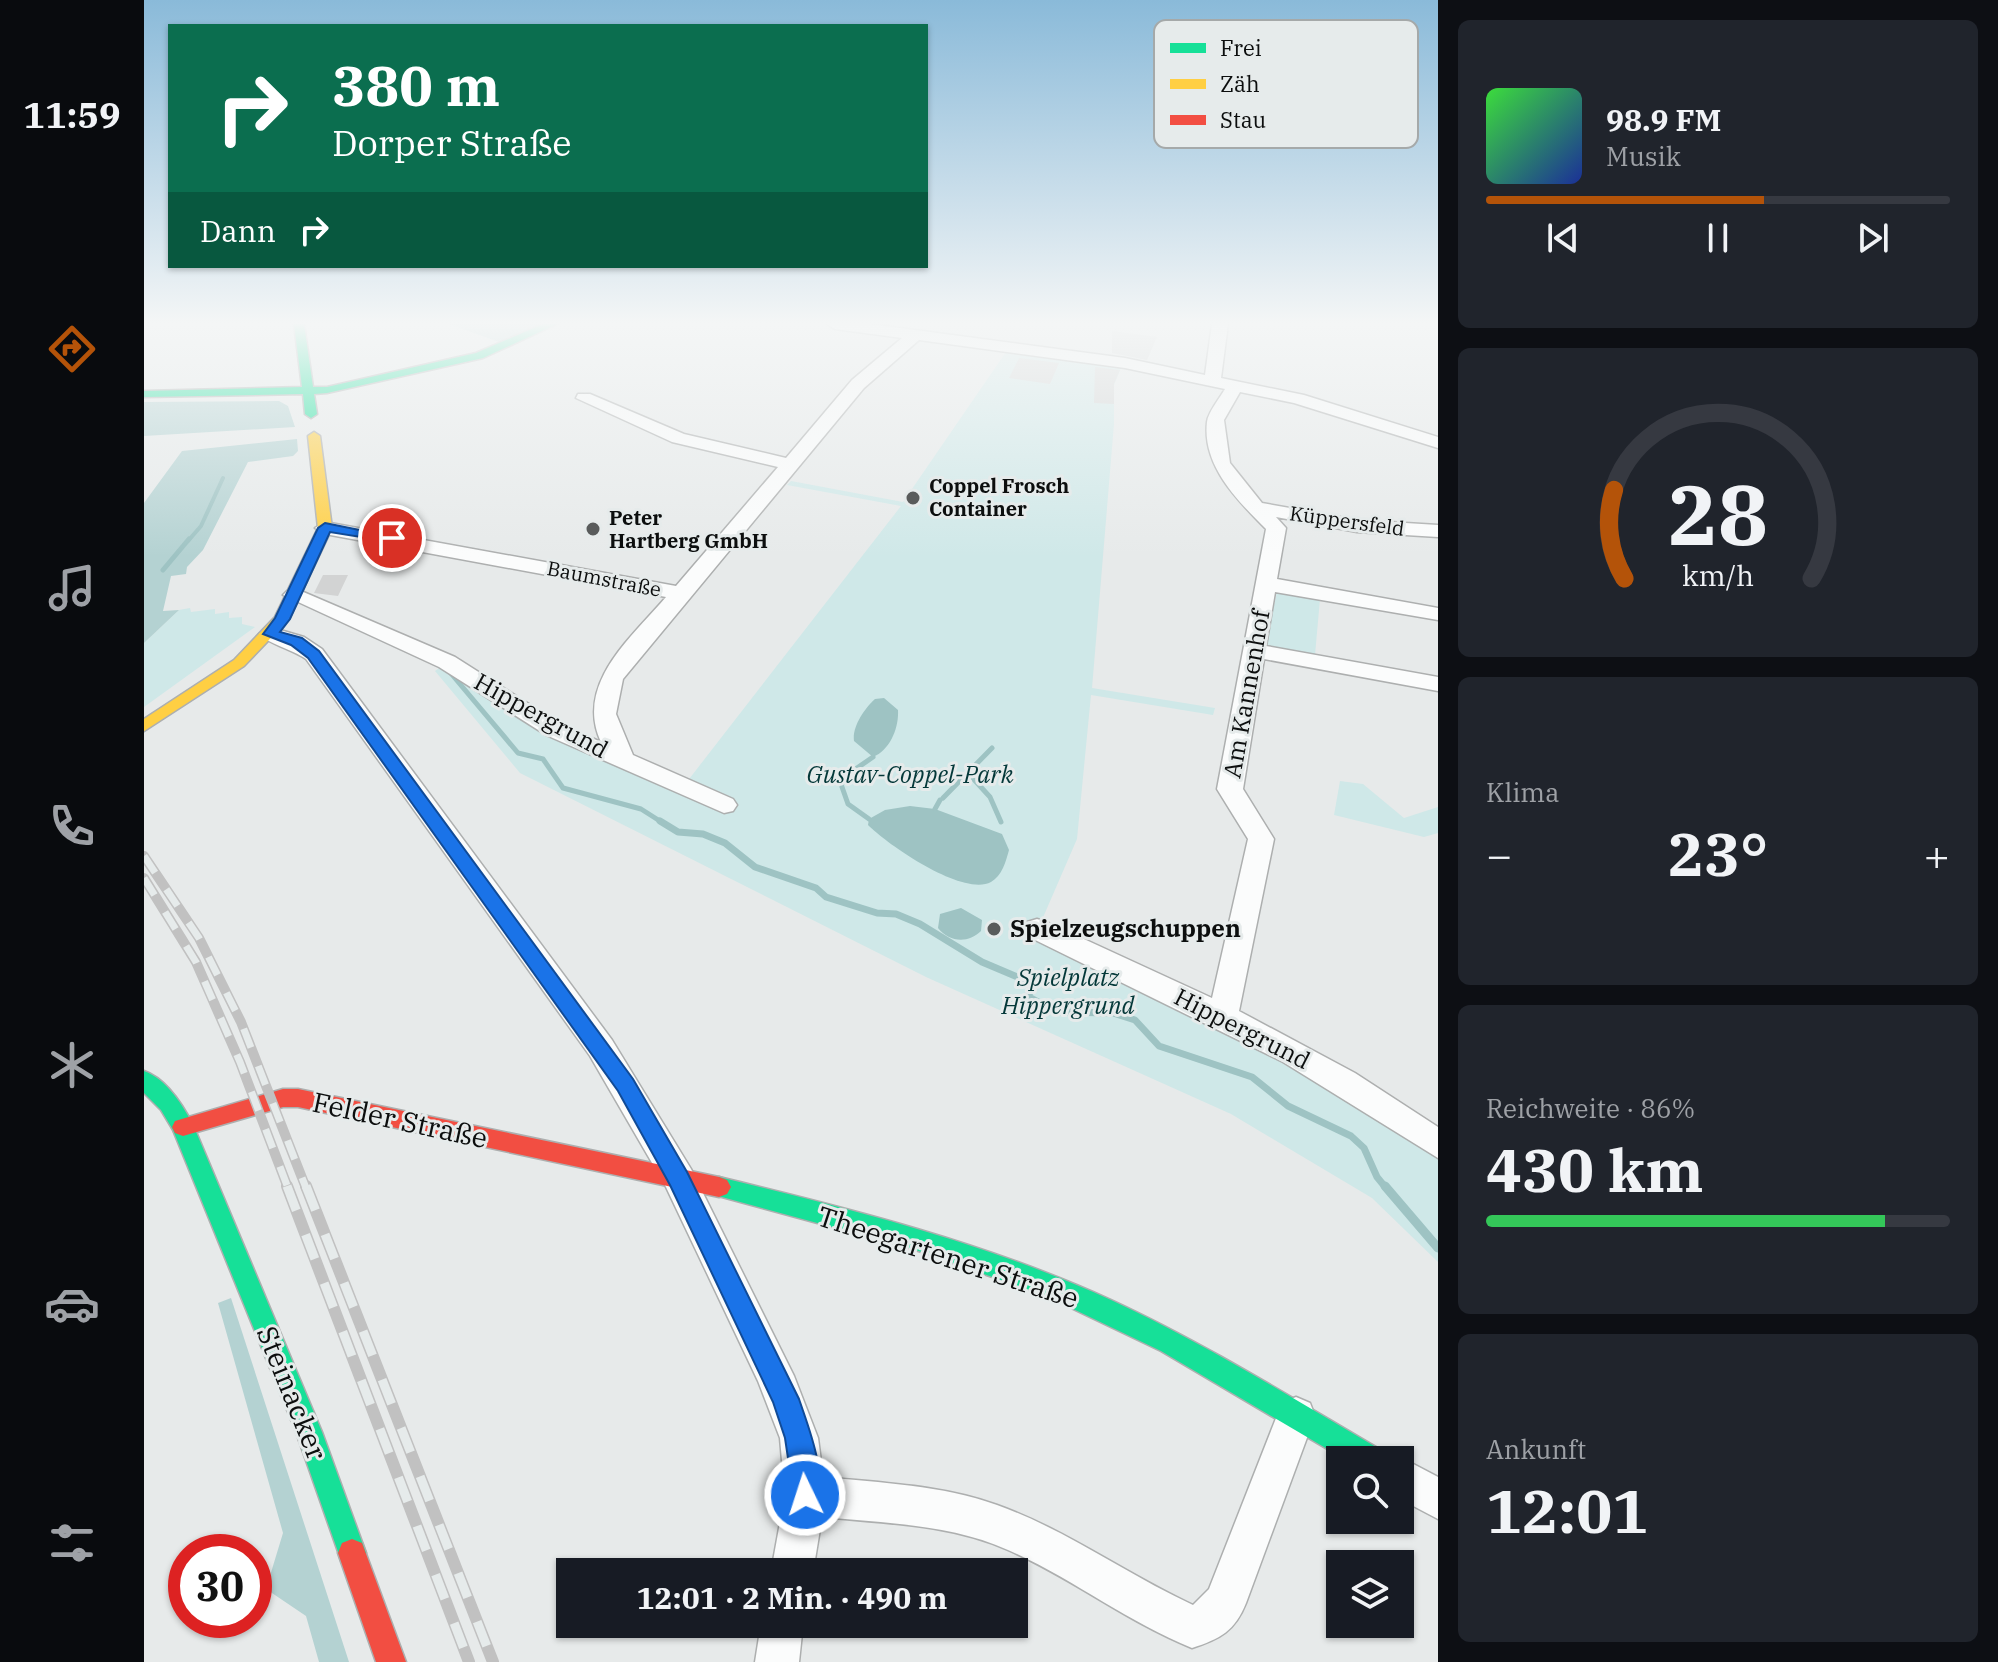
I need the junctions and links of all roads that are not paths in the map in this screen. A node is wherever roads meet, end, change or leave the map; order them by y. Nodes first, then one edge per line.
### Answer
1 (309, 402) edge
2 (592, 402) edge
3 (843, 402) edge
4 (1219, 402) edge
5 (1305, 402) edge
6 (1438, 443) edge
7 (790, 464) junction
8 (1256, 508) junction
9 (325, 528) junction
10 (1438, 531) edge
11 (1268, 584) junction
12 (678, 593) junction
13 (294, 595) junction
14 (1438, 614) edge
15 (270, 634) junction
16 (1253, 650) junction
17 (1438, 684) edge
18 (603, 717) junction
19 (144, 726) edge
20 (554, 730) junction
21 (625, 763) junction
22 (724, 805) dead end
23 (1037, 929) dead end
24 (1223, 1017) junction
25 (144, 1080) edge
26 (183, 1127) junction
27 (1438, 1145) edge
28 (679, 1179) junction
29 (1296, 1416) junction
30 (1347, 1446) edge
31 (1414, 1485) edge
32 (805, 1495) junction
33 (1438, 1499) edge
34 (794, 1558) edge
35 (391, 1662) edge

1 - 9 street
2 - 7 street
3 - 7 street, Baumstraße
4 - 8 street, Am Kannenhof
5 - 6 street
7 - 12 street, Baumstraße
8 - 10 street, Küppersfeld
8 - 11 street, Am Kannenhof
9 - 12 street, Baumstraße
9 - 13 street
11 - 14 street
11 - 16 street, Am Kannenhof
12 - 18 street
13 - 15 street
13 - 20 street, Hippergrund
15 - 19 street
15 - 28 street
16 - 17 street
16 - 24 street, Am Kannenhof
18 - 20 street
18 - 21 street
20 - 21 street, Hippergrund
21 - 22 street, Hippergrund
23 - 24 street, Hippergrund
24 - 27 street, Hippergrund
25 - 26 street
26 - 28 street, Felder Straße
26 - 35 street, Steinacker
28 - 29 street, Theegartener Straße
28 - 32 street
29 - 30 street, Theegartener Straße
29 - 32 street
31 - 33 street
32 - 34 street

